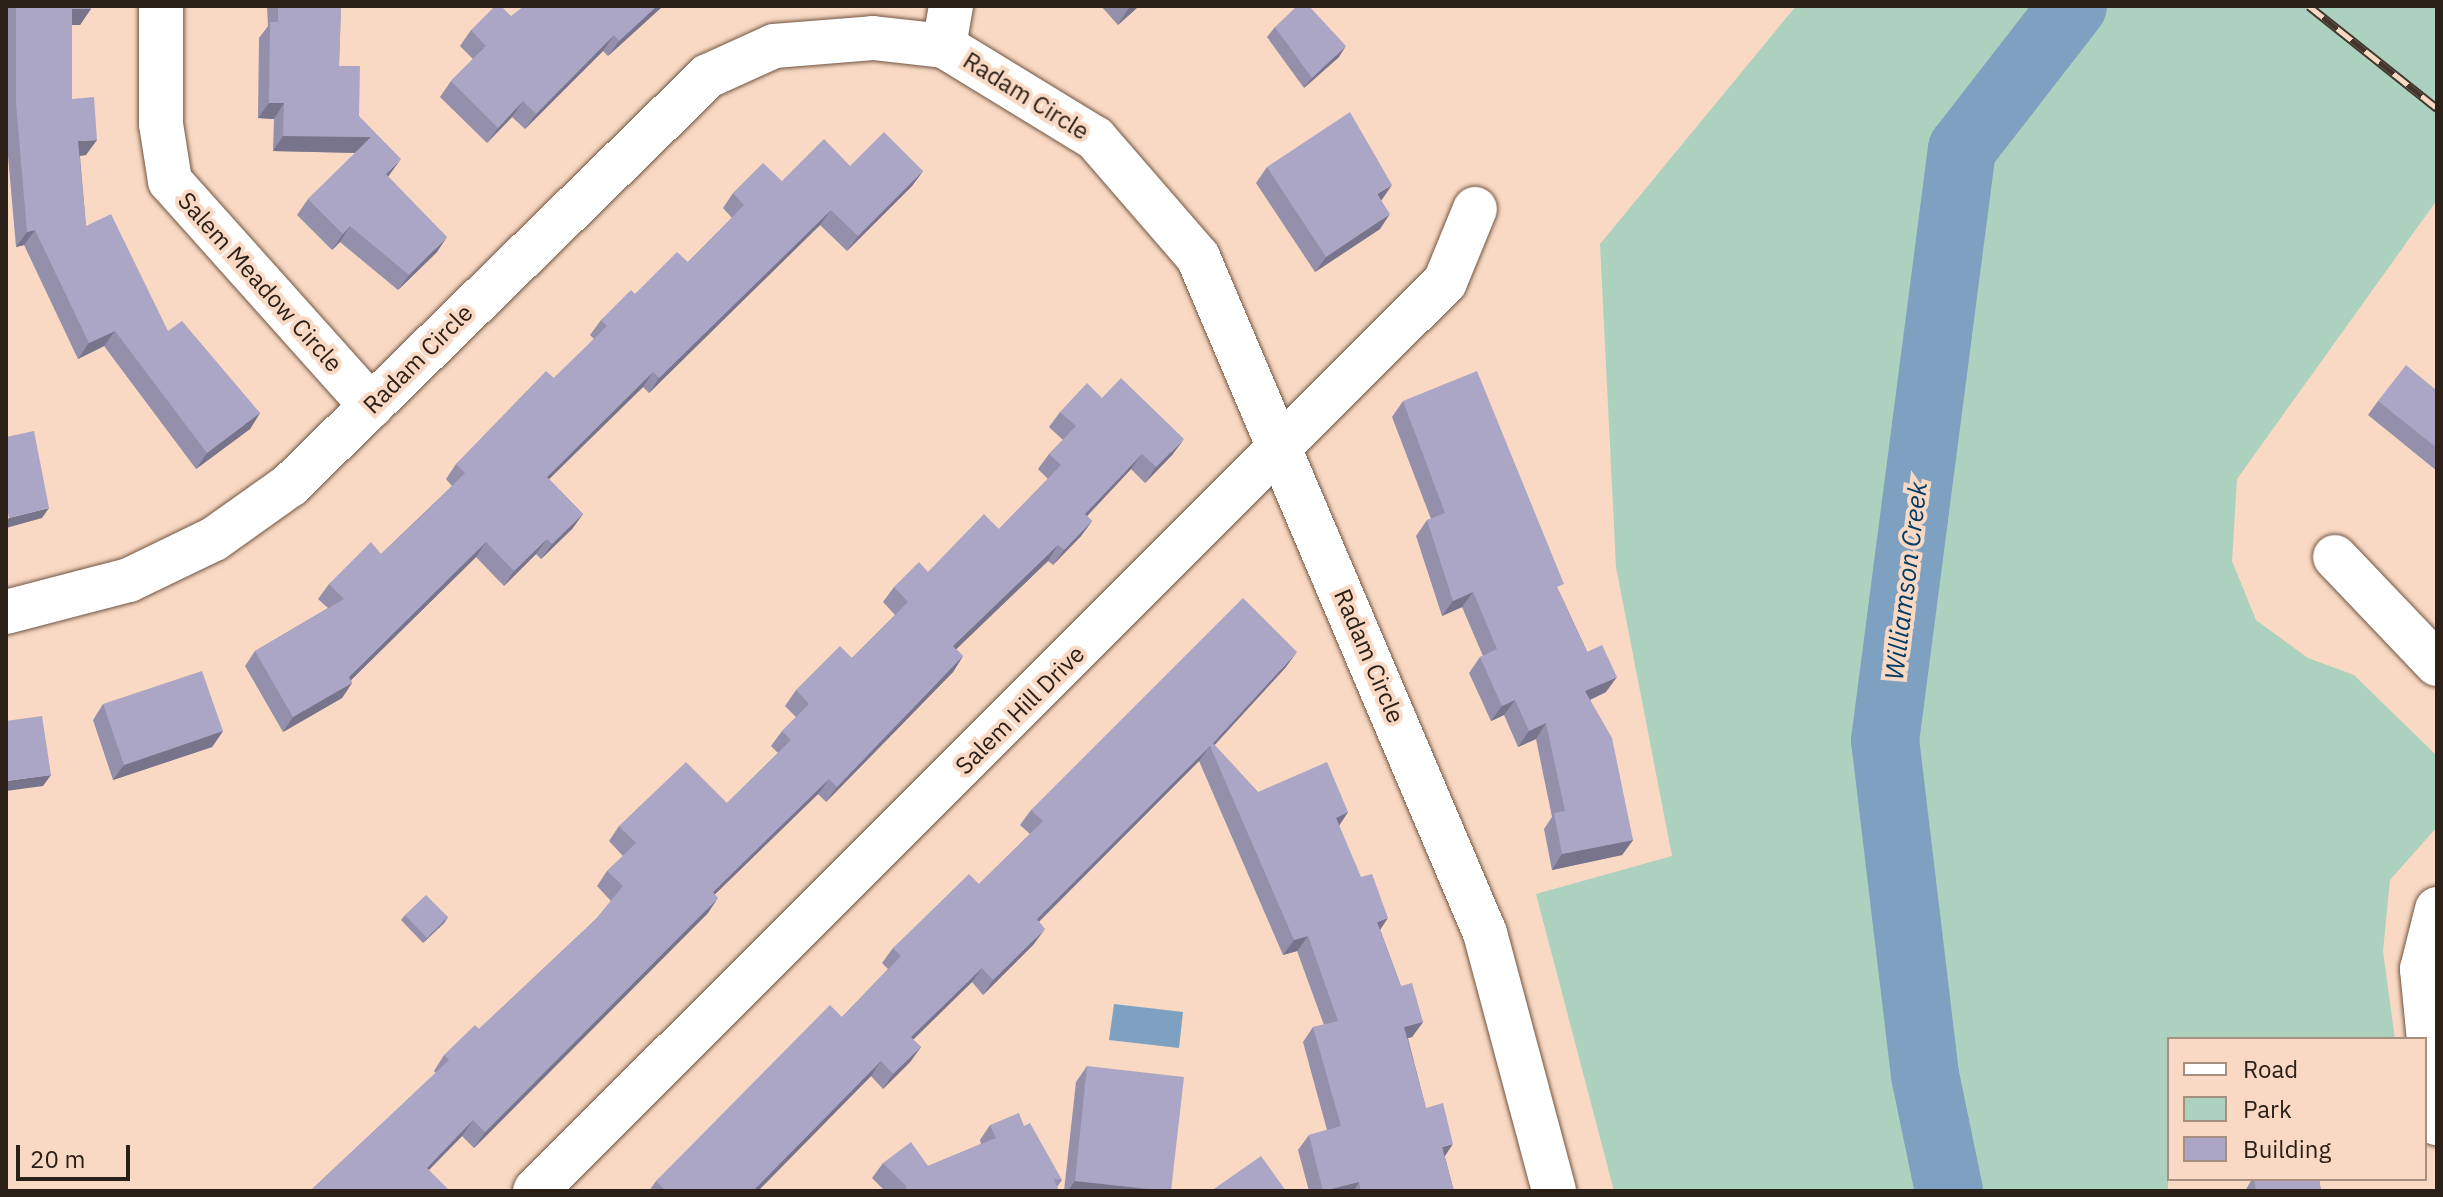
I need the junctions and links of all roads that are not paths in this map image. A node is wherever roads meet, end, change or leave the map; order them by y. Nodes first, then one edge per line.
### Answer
1 (161, 6) edge
2 (947, 26) edge
3 (1475, 209) dead end
4 (371, 406) junction
5 (1283, 450) junction
6 (2335, 557) dead end
7 (6, 612) edge
8 (2437, 664) edge
9 (2437, 909) edge
10 (2437, 1123) edge
11 (535, 1191) edge
12 (1554, 1191) edge

1 - 4 street, Salem Meadow Circle
2 - 4 street, Radam Circle
2 - 5 street, Radam Circle
3 - 5 street, Salem Hill Drive
4 - 7 street, Radam Circle
5 - 11 street, Salem Hill Drive
5 - 12 street, Radam Circle
6 - 8 street
9 - 10 street

